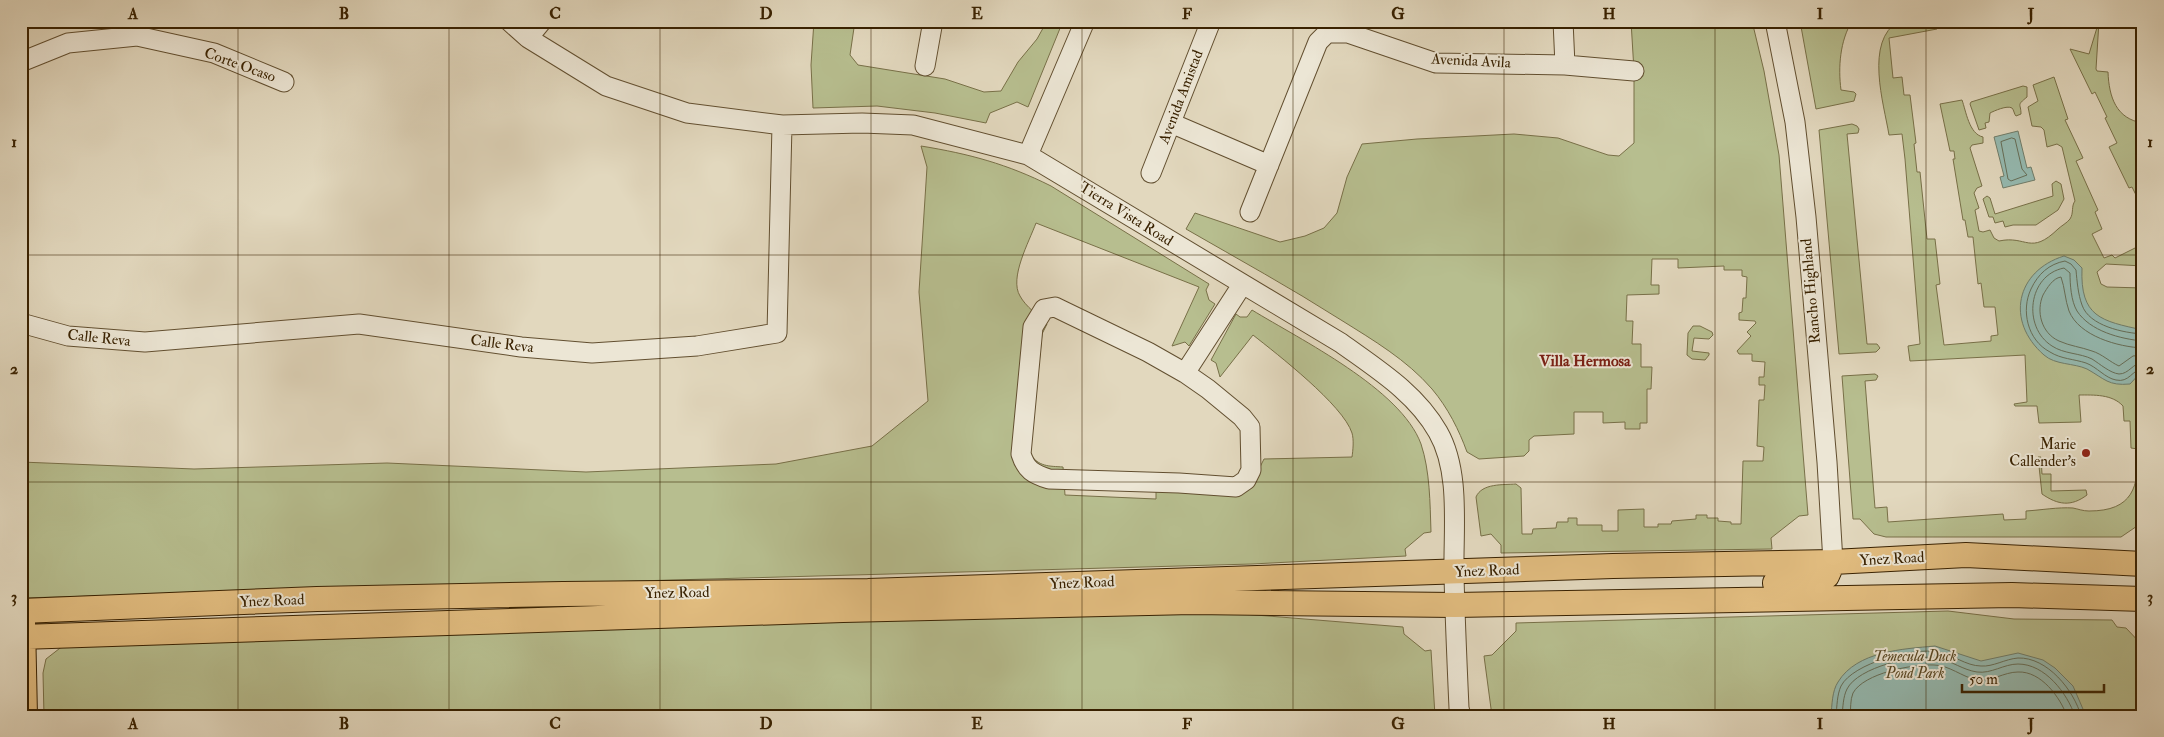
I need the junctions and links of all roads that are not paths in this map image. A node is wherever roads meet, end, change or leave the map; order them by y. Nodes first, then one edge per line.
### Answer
1 (509, 21) edge
2 (542, 21) edge
3 (933, 21) edge
4 (1086, 21) edge
5 (1211, 21) edge
6 (1563, 21) edge
7 (1775, 21) edge
8 (528, 38) junction
9 (21, 62) edge
10 (1565, 65) junction
11 (925, 66) dead end
12 (1634, 71) dead end
13 (284, 82) dead end
14 (1170, 123) junction
15 (782, 125) junction
16 (1028, 155) junction
17 (1269, 165) junction
18 (1151, 173) dead end
19 (1250, 212) dead end
20 (1242, 285) junction
21 (21, 323) edge
22 (1185, 373) junction
23 (1833, 562) junction
24 (2143, 564) edge
25 (1454, 572) junction
26 (2143, 599) edge
27 (1665, 601) junction
28 (1455, 605) junction
29 (22, 611) edge
30 (22, 637) edge
31 (1460, 712) edge
32 (26, 716) edge

1 - 8 street, Tierra Vista Road
2 - 8 street
3 - 11 street
4 - 16 street
5 - 14 street, Avenida Amistad
6 - 10 street
7 - 23 street, Rancho Highland
8 - 15 street, Tierra Vista Road
9 - 13 street, Corte Ocaso
10 - 12 street, Avenida Avila
10 - 17 street, Avenida Avila
14 - 17 street
14 - 18 street, Avenida Amistad
15 - 16 street, Tierra Vista Road
15 - 21 street, Calle Reva
16 - 20 street, Tierra Vista Road
17 - 19 street, Avenida Avila
20 - 22 street
20 - 25 street, Tierra Vista Road
22 - 22 street
23 - 24 main road, Ynez Road
23 - 25 main road, Ynez Road
23 - 27 main road
25 - 28 street, Tierra Vista Road
25 - 29 main road, Ynez Road
26 - 27 main road, Ynez Road
27 - 28 main road, Ynez Road
28 - 30 main road, Ynez Road
28 - 31 street, Tierra Vista Road
29 - 30 main road
30 - 32 main road

